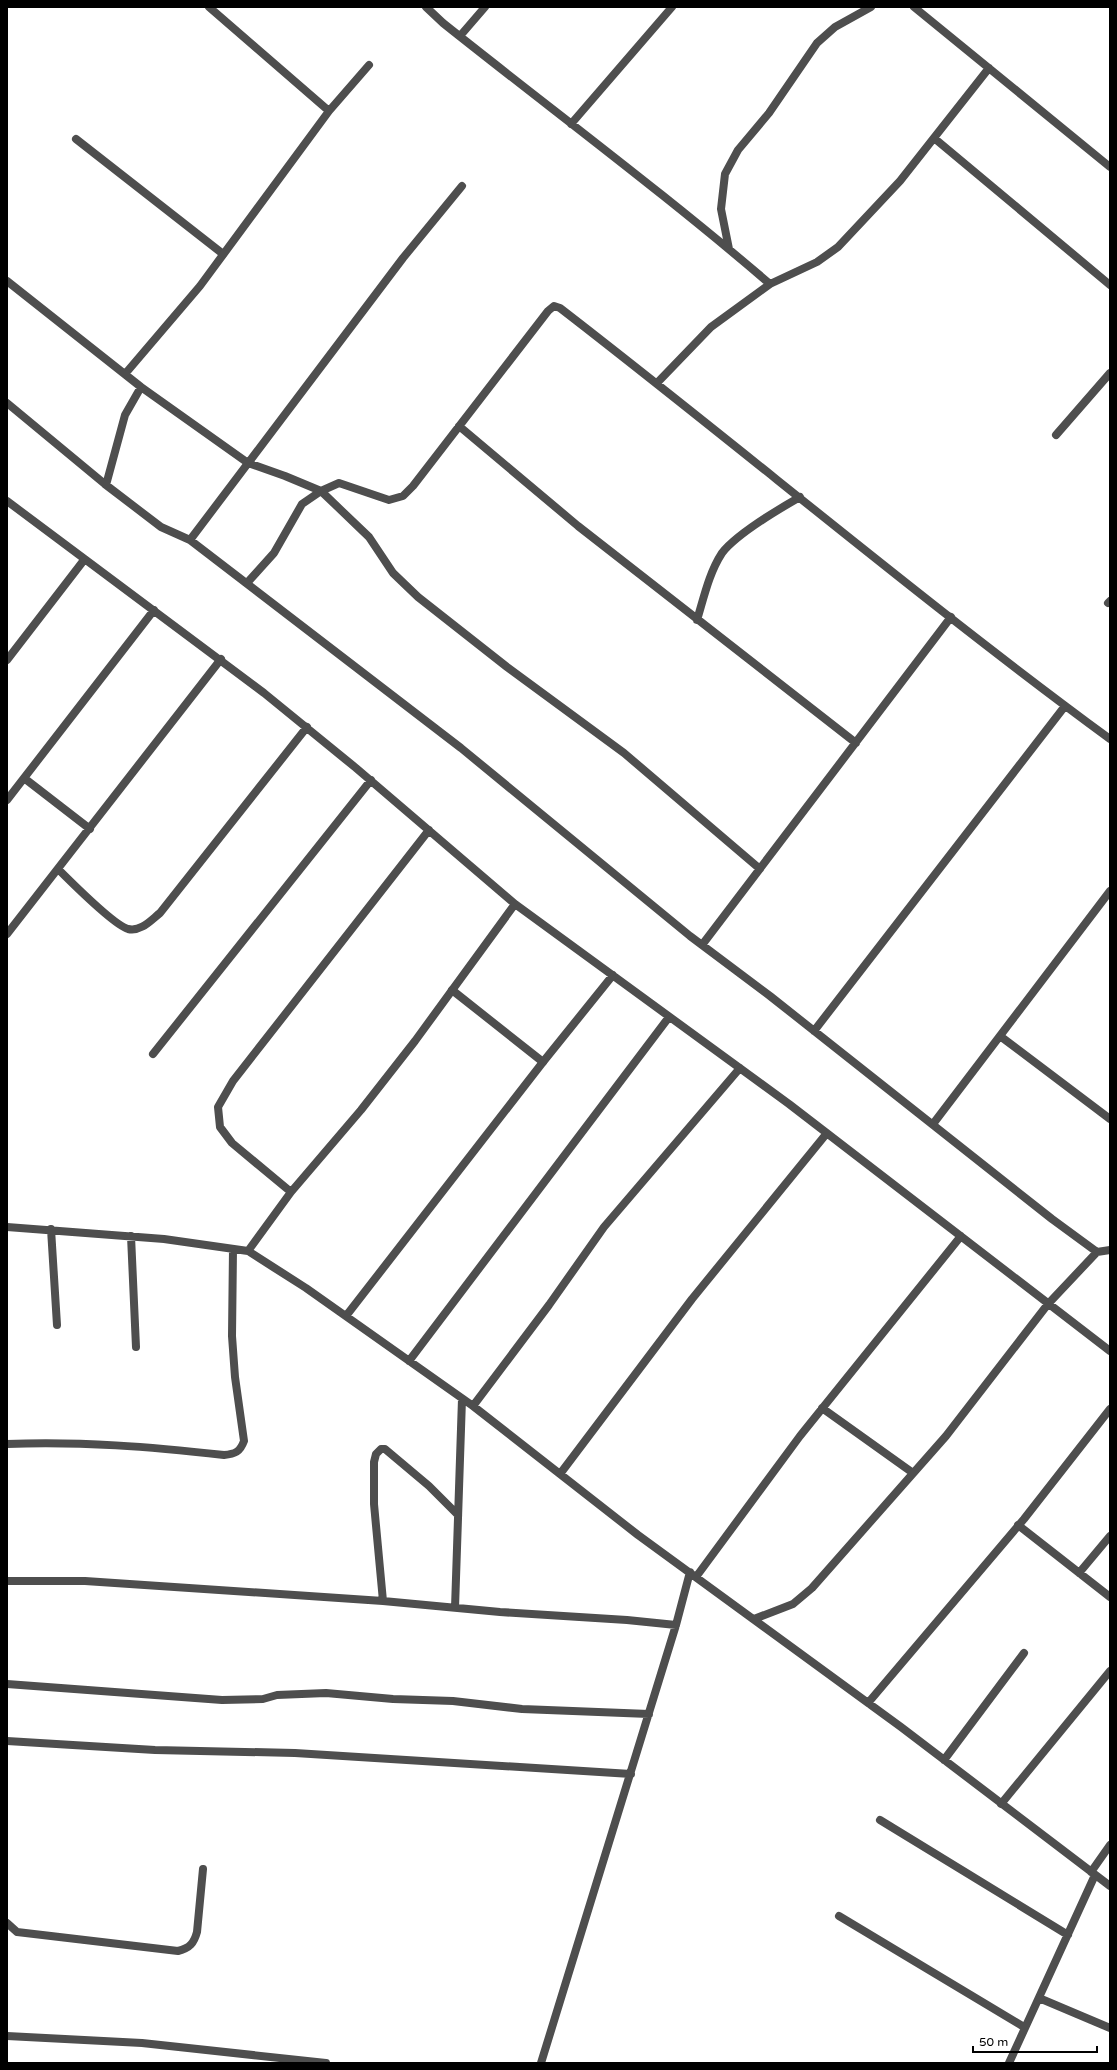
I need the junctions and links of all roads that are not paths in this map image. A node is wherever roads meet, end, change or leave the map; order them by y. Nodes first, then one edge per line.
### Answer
1 (209, 7) edge
2 (426, 7) edge
3 (486, 7) edge
4 (672, 7) edge
5 (871, 7) edge
6 (914, 7) edge
7 (460, 36) junction
8 (369, 65) dead end
9 (989, 68) junction
10 (329, 111) junction
11 (571, 124) junction
12 (934, 138) junction
13 (76, 139) dead end
14 (1110, 167) edge
15 (462, 186) dead end
16 (729, 249) junction
17 (223, 254) junction
18 (7, 281) edge
19 (770, 284) junction
20 (1110, 285) edge
21 (1110, 373) edge
22 (125, 374) junction
23 (657, 383) junction
24 (141, 387) junction
25 (7, 403) edge
26 (460, 426) junction
27 (1056, 435) dead end
28 (248, 463) junction
29 (106, 485) junction
30 (321, 491) junction
31 (800, 497) junction
32 (7, 501) edge
33 (190, 540) junction
34 (84, 560) junction
35 (247, 583) junction
36 (154, 610) junction
37 (951, 617) junction
38 (697, 620) junction
39 (221, 659) junction
40 (7, 660) edge
41 (1064, 706) junction
42 (307, 728) junction
43 (1110, 739) edge
44 (856, 743) junction
45 (24, 778) junction
46 (371, 780) junction
47 (7, 800) edge
48 (90, 829) junction
49 (429, 830) junction
50 (58, 869) junction
51 (760, 870) junction
52 (1110, 891) edge
53 (515, 904) junction
54 (7, 934) edge
55 (702, 945) junction
56 (613, 975) junction
57 (452, 990) junction
58 (669, 1017) junction
59 (814, 1031) junction
60 (1000, 1036) junction
61 (153, 1054) dead end
62 (543, 1062) junction
63 (740, 1068) junction
64 (1110, 1119) edge
65 (932, 1124) junction
66 (827, 1133) junction
67 (291, 1192) junction
68 (7, 1227) edge
69 (51, 1229) junction
70 (131, 1236) junction
71 (961, 1236) junction
72 (233, 1249) junction
73 (1110, 1250) edge
74 (248, 1251) junction
75 (1097, 1252) junction
76 (1048, 1304) junction
77 (346, 1316) junction
78 (57, 1325) dead end
79 (136, 1347) dead end
80 (1110, 1351) edge
81 (408, 1361) junction
82 (462, 1399) junction
83 (473, 1406) junction
84 (822, 1408) junction
85 (1110, 1409) edge
86 (7, 1444) edge
87 (913, 1473) junction
88 (560, 1474) junction
89 (458, 1515) junction
90 (1018, 1525) junction
91 (1110, 1536) edge
92 (1080, 1573) junction
93 (693, 1574) junction
94 (7, 1581) edge
95 (1110, 1597) edge
96 (383, 1601) junction
97 (455, 1608) junction
98 (754, 1619) junction
99 (676, 1625) junction
100 (1024, 1653) dead end
101 (1110, 1671) edge
102 (7, 1684) edge
103 (868, 1703) junction
104 (649, 1714) junction
105 (7, 1741) edge
106 (944, 1760) junction
107 (631, 1774) junction
108 (1001, 1804) junction
109 (880, 1820) dead end
110 (1110, 1845) edge
111 (203, 1869) dead end
112 (1093, 1874) junction
113 (1110, 1886) edge
114 (839, 1916) dead end
115 (7, 1923) edge
116 (1068, 1935) junction
117 (1039, 1998) junction
118 (1024, 2027) junction
119 (1110, 2028) edge
120 (7, 2036) edge
121 (326, 2063) edge
122 (541, 2063) edge
123 (1009, 2063) edge

1 - 10 street
2 - 7 street
3 - 7 street
4 - 11 street
5 - 16 street
6 - 9 street
7 - 11 street
8 - 10 street
9 - 12 street
9 - 14 street
10 - 17 street
11 - 16 street
12 - 19 street
12 - 20 street
13 - 17 street
15 - 28 street
16 - 19 street
17 - 22 street
18 - 22 street
19 - 23 street
21 - 27 street
22 - 24 street
23 - 26 street
23 - 31 street
24 - 28 street
24 - 29 street
25 - 29 street
26 - 30 street
26 - 38 street
28 - 30 street
28 - 33 street
29 - 33 street
30 - 35 street
30 - 51 street
31 - 37 street
31 - 38 street
32 - 34 street
33 - 35 street
34 - 36 street
34 - 40 street
35 - 55 street
36 - 39 street
36 - 45 street
37 - 41 street
37 - 44 street
38 - 44 street
39 - 42 street
39 - 48 street
41 - 43 street
41 - 59 street
42 - 46 street
42 - 50 street
44 - 51 street
45 - 47 street
45 - 48 street
46 - 49 street
46 - 61 street
48 - 50 street
49 - 53 street
49 - 67 street
50 - 54 street
51 - 55 street
52 - 60 street
53 - 56 street
53 - 57 street
55 - 59 street
56 - 58 street
56 - 62 street
57 - 62 street
57 - 67 street
58 - 63 street
58 - 81 street
59 - 65 street
60 - 64 street
60 - 65 street
62 - 77 street
63 - 66 street
63 - 83 street
65 - 75 street
66 - 71 street
66 - 88 street
67 - 74 street
68 - 69 street
69 - 70 street
69 - 78 street
70 - 72 street
70 - 79 street
71 - 76 street
71 - 84 street
72 - 74 street
72 - 86 street
73 - 75 street
74 - 77 street
75 - 76 street
76 - 80 street
76 - 87 street
77 - 81 street
81 - 82 street
82 - 83 street
82 - 89 street
83 - 88 street
84 - 87 street
84 - 93 street
85 - 90 street
87 - 98 street
88 - 93 street
89 - 96 street
89 - 97 street
90 - 92 street
90 - 103 street
91 - 92 street
92 - 95 street
93 - 98 street
93 - 99 street
94 - 96 street
96 - 97 street
97 - 99 street
98 - 103 street
99 - 104 street
100 - 106 street
101 - 108 street
102 - 104 street
103 - 106 street
104 - 107 street
105 - 107 street
106 - 108 street
107 - 122 street
108 - 112 street
109 - 116 street
110 - 112 street
111 - 115 street
112 - 113 street
112 - 116 street
114 - 118 street
116 - 117 street
117 - 118 street
117 - 119 street
118 - 123 street
120 - 121 street

